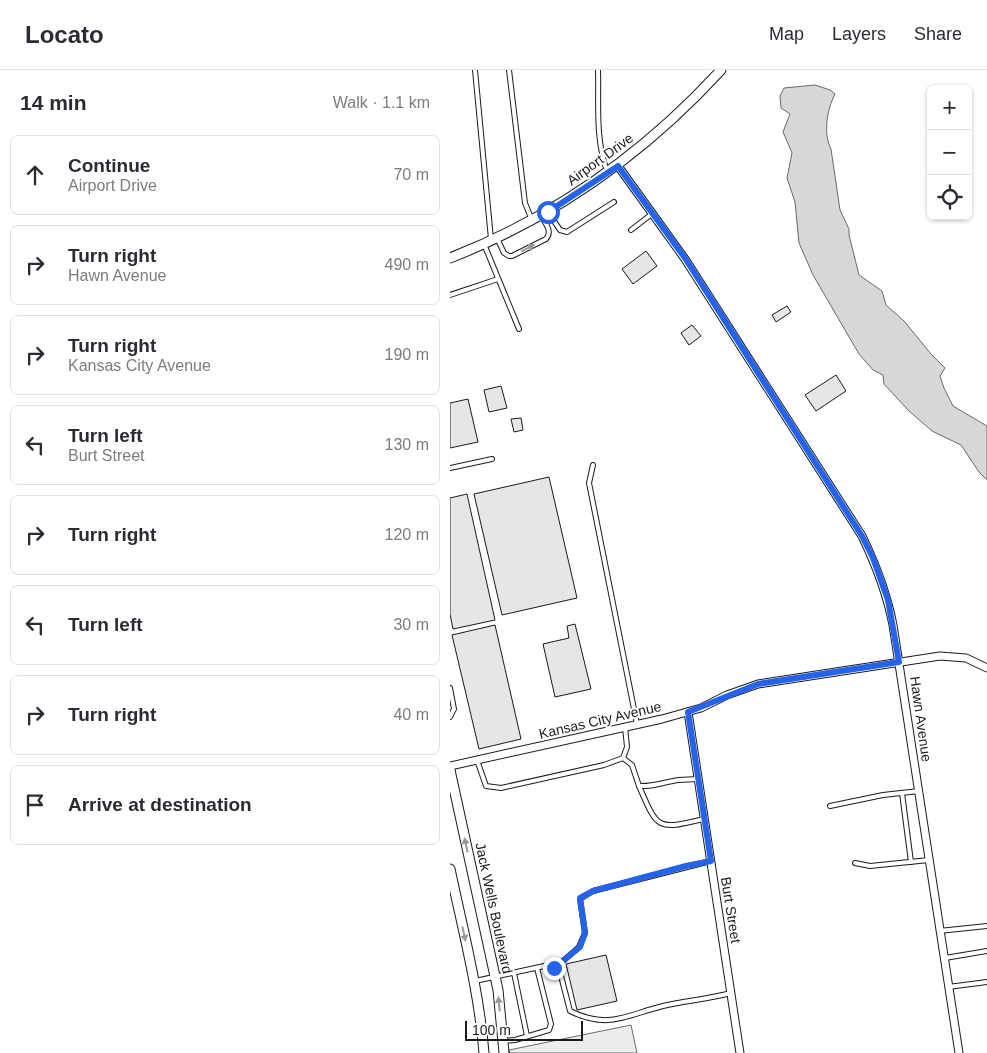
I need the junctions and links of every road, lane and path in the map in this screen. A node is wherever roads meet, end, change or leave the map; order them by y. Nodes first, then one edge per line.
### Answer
1 (475, 70) edge
2 (509, 70) edge
3 (598, 70) edge
4 (721, 70) edge
5 (618, 166) junction
6 (608, 173) junction
7 (614, 202) dead end
8 (653, 213) junction
9 (540, 216) junction
10 (631, 230) dead end
11 (491, 241) junction
12 (450, 258) edge
13 (498, 279) junction
14 (450, 296) edge
15 (519, 329) dead end
16 (492, 460) dead end
17 (593, 465) dead end
18 (450, 468) edge
19 (899, 662) junction
20 (987, 668) edge
21 (450, 688) edge
22 (688, 712) junction
23 (450, 717) edge
24 (636, 724) junction
25 (625, 727) junction
26 (623, 758) junction
27 (477, 760) junction
28 (450, 766) edge
29 (450, 770) edge
30 (698, 778) junction
31 (639, 786) junction
32 (919, 791) junction
33 (902, 793) junction
34 (830, 806) dead end
35 (704, 819) junction
36 (929, 860) junction
37 (711, 861) junction
38 (910, 862) junction
39 (855, 863) dead end
40 (450, 869) edge
41 (987, 926) edge
42 (939, 931) junction
43 (987, 952) edge
44 (943, 958) junction
45 (538, 968) junction
46 (554, 968) junction
47 (514, 973) junction
48 (495, 977) junction
49 (474, 981) junction
50 (987, 982) edge
51 (948, 987) junction
52 (731, 993) junction
53 (528, 1036) junction
54 (503, 1041) junction
55 (484, 1053) edge
56 (504, 1053) edge
57 (740, 1053) edge
58 (959, 1053) edge

1 - 11 lane
2 - 9 lane
3 - 6 lane
4 - 5 street, Airport Drive
5 - 6 street, Airport Drive
5 - 8 street, Hawn Avenue
6 - 9 street, Airport Drive
7 - 9 lane
8 - 10 lane
8 - 19 street, Hawn Avenue
9 - 11 street, Airport Drive
11 -> 9 lane
11 - 12 street, Airport Drive
11 - 13 lane
13 - 14 lane
13 - 15 lane
16 - 18 lane
17 - 24 lane
19 - 20 street, Kansas City Avenue
19 - 22 street, Kansas City Avenue
19 - 32 street, Hawn Avenue
21 - 23 lane
22 - 24 street, Kansas City Avenue
22 - 30 street, Burt Street
24 - 25 street, Kansas City Avenue
25 - 26 lane
25 - 27 street, Kansas City Avenue
26 - 27 lane
26 - 31 lane
27 - 28 street, Kansas City Avenue
48 -> 29 street, Jack Wells Boulevard
30 - 31 lane
30 - 35 street, Burt Street
31 - 35 lane
32 - 33 lane
32 - 36 street, Hawn Avenue
33 - 34 lane
33 - 38 lane
35 - 37 street, Burt Street
36 - 38 lane
36 - 42 street, Hawn Avenue
37 - 46 lane
37 - 52 street, Burt Street
38 - 39 lane
40 -> 49 street
41 - 42 lane
42 - 44 street, Hawn Avenue
43 - 44 lane
44 - 51 street, Hawn Avenue
45 - 46 lane
45 - 47 lane
45 - 53 lane
46 - 52 lane
47 - 48 lane
47 - 53 lane
48 - 49 lane
54 -> 48 street, Jack Wells Boulevard
49 - 55 street
50 - 51 lane
51 - 58 street, Hawn Avenue
52 - 57 street, Burt Street
53 - 54 lane
54 - 56 street, Jack Wells Boulevard

